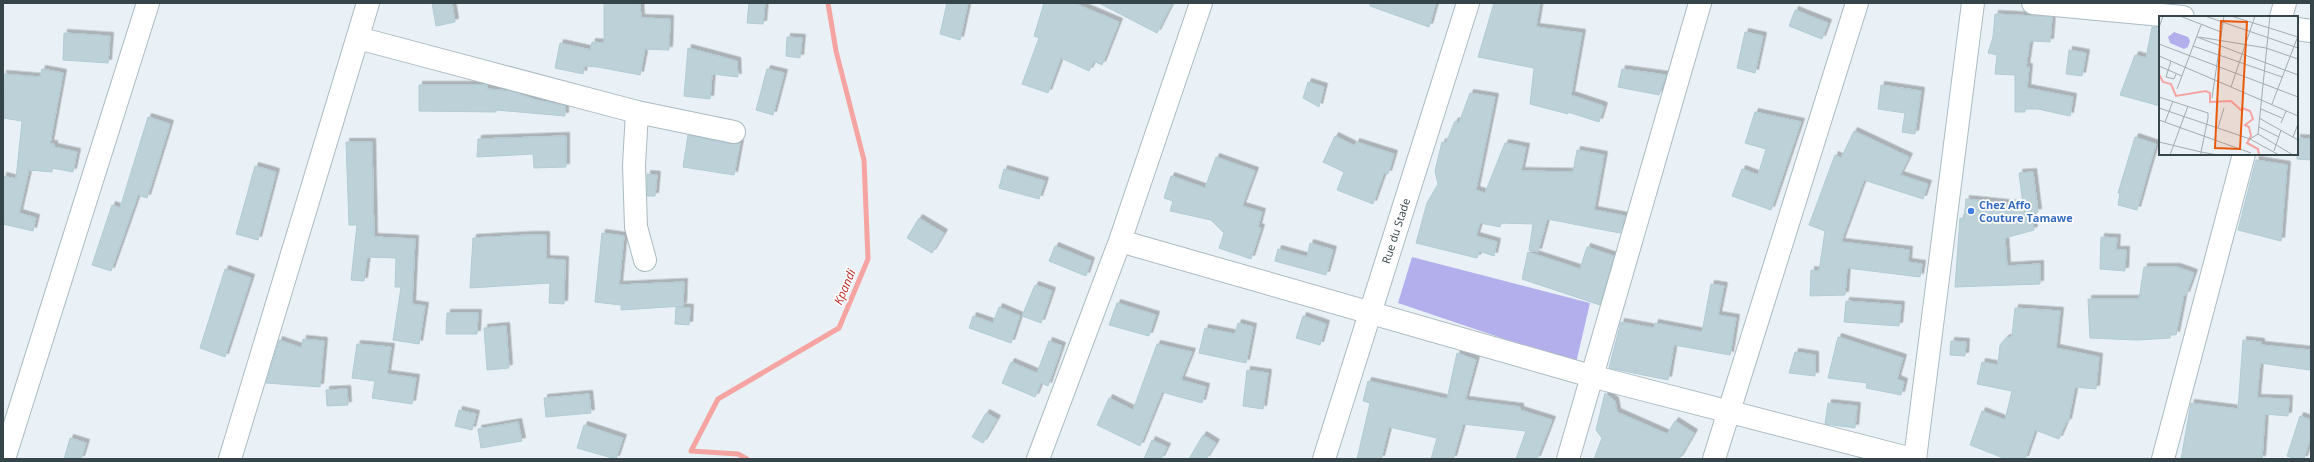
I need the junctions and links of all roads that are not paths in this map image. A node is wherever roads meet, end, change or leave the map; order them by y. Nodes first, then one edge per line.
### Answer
1 (148, 3) edge
2 (368, 3) edge
3 (1201, 3) edge
4 (1468, 3) edge
5 (1700, 3) edge
6 (1857, 3) edge
7 (1973, 3) edge
8 (2032, 3) edge
9 (2286, 3) edge
10 (2117, 7) edge
11 (2176, 16) edge
12 (2281, 16) edge
13 (2298, 29) edge
14 (2311, 31) edge
15 (358, 38) junction
16 (637, 112) junction
17 (734, 132) dead end
18 (2244, 155) edge
19 (1120, 241) junction
20 (645, 260) dead end
21 (1370, 314) junction
22 (1591, 376) junction
23 (1728, 413) junction
24 (4, 459) edge
25 (230, 459) edge
26 (1038, 459) edge
27 (1324, 459) edge
28 (1568, 459) edge
29 (1714, 459) edge
30 (1913, 459) edge
31 (2163, 459) edge

1 - 24 street
2 - 15 street
3 - 19 street
4 - 21 street, Rue du Stade
5 - 22 street
6 - 23 street
7 - 30 street
8 - 10 street
9 - 12 street
10 - 11 street
13 - 14 street
15 - 16 street
15 - 25 street
16 - 17 street
16 - 20 street
18 - 31 street
19 - 21 street
19 - 26 street
21 - 22 street
21 - 27 street, Rue du Stade
22 - 23 street
22 - 28 street
23 - 29 street
23 - 30 street

